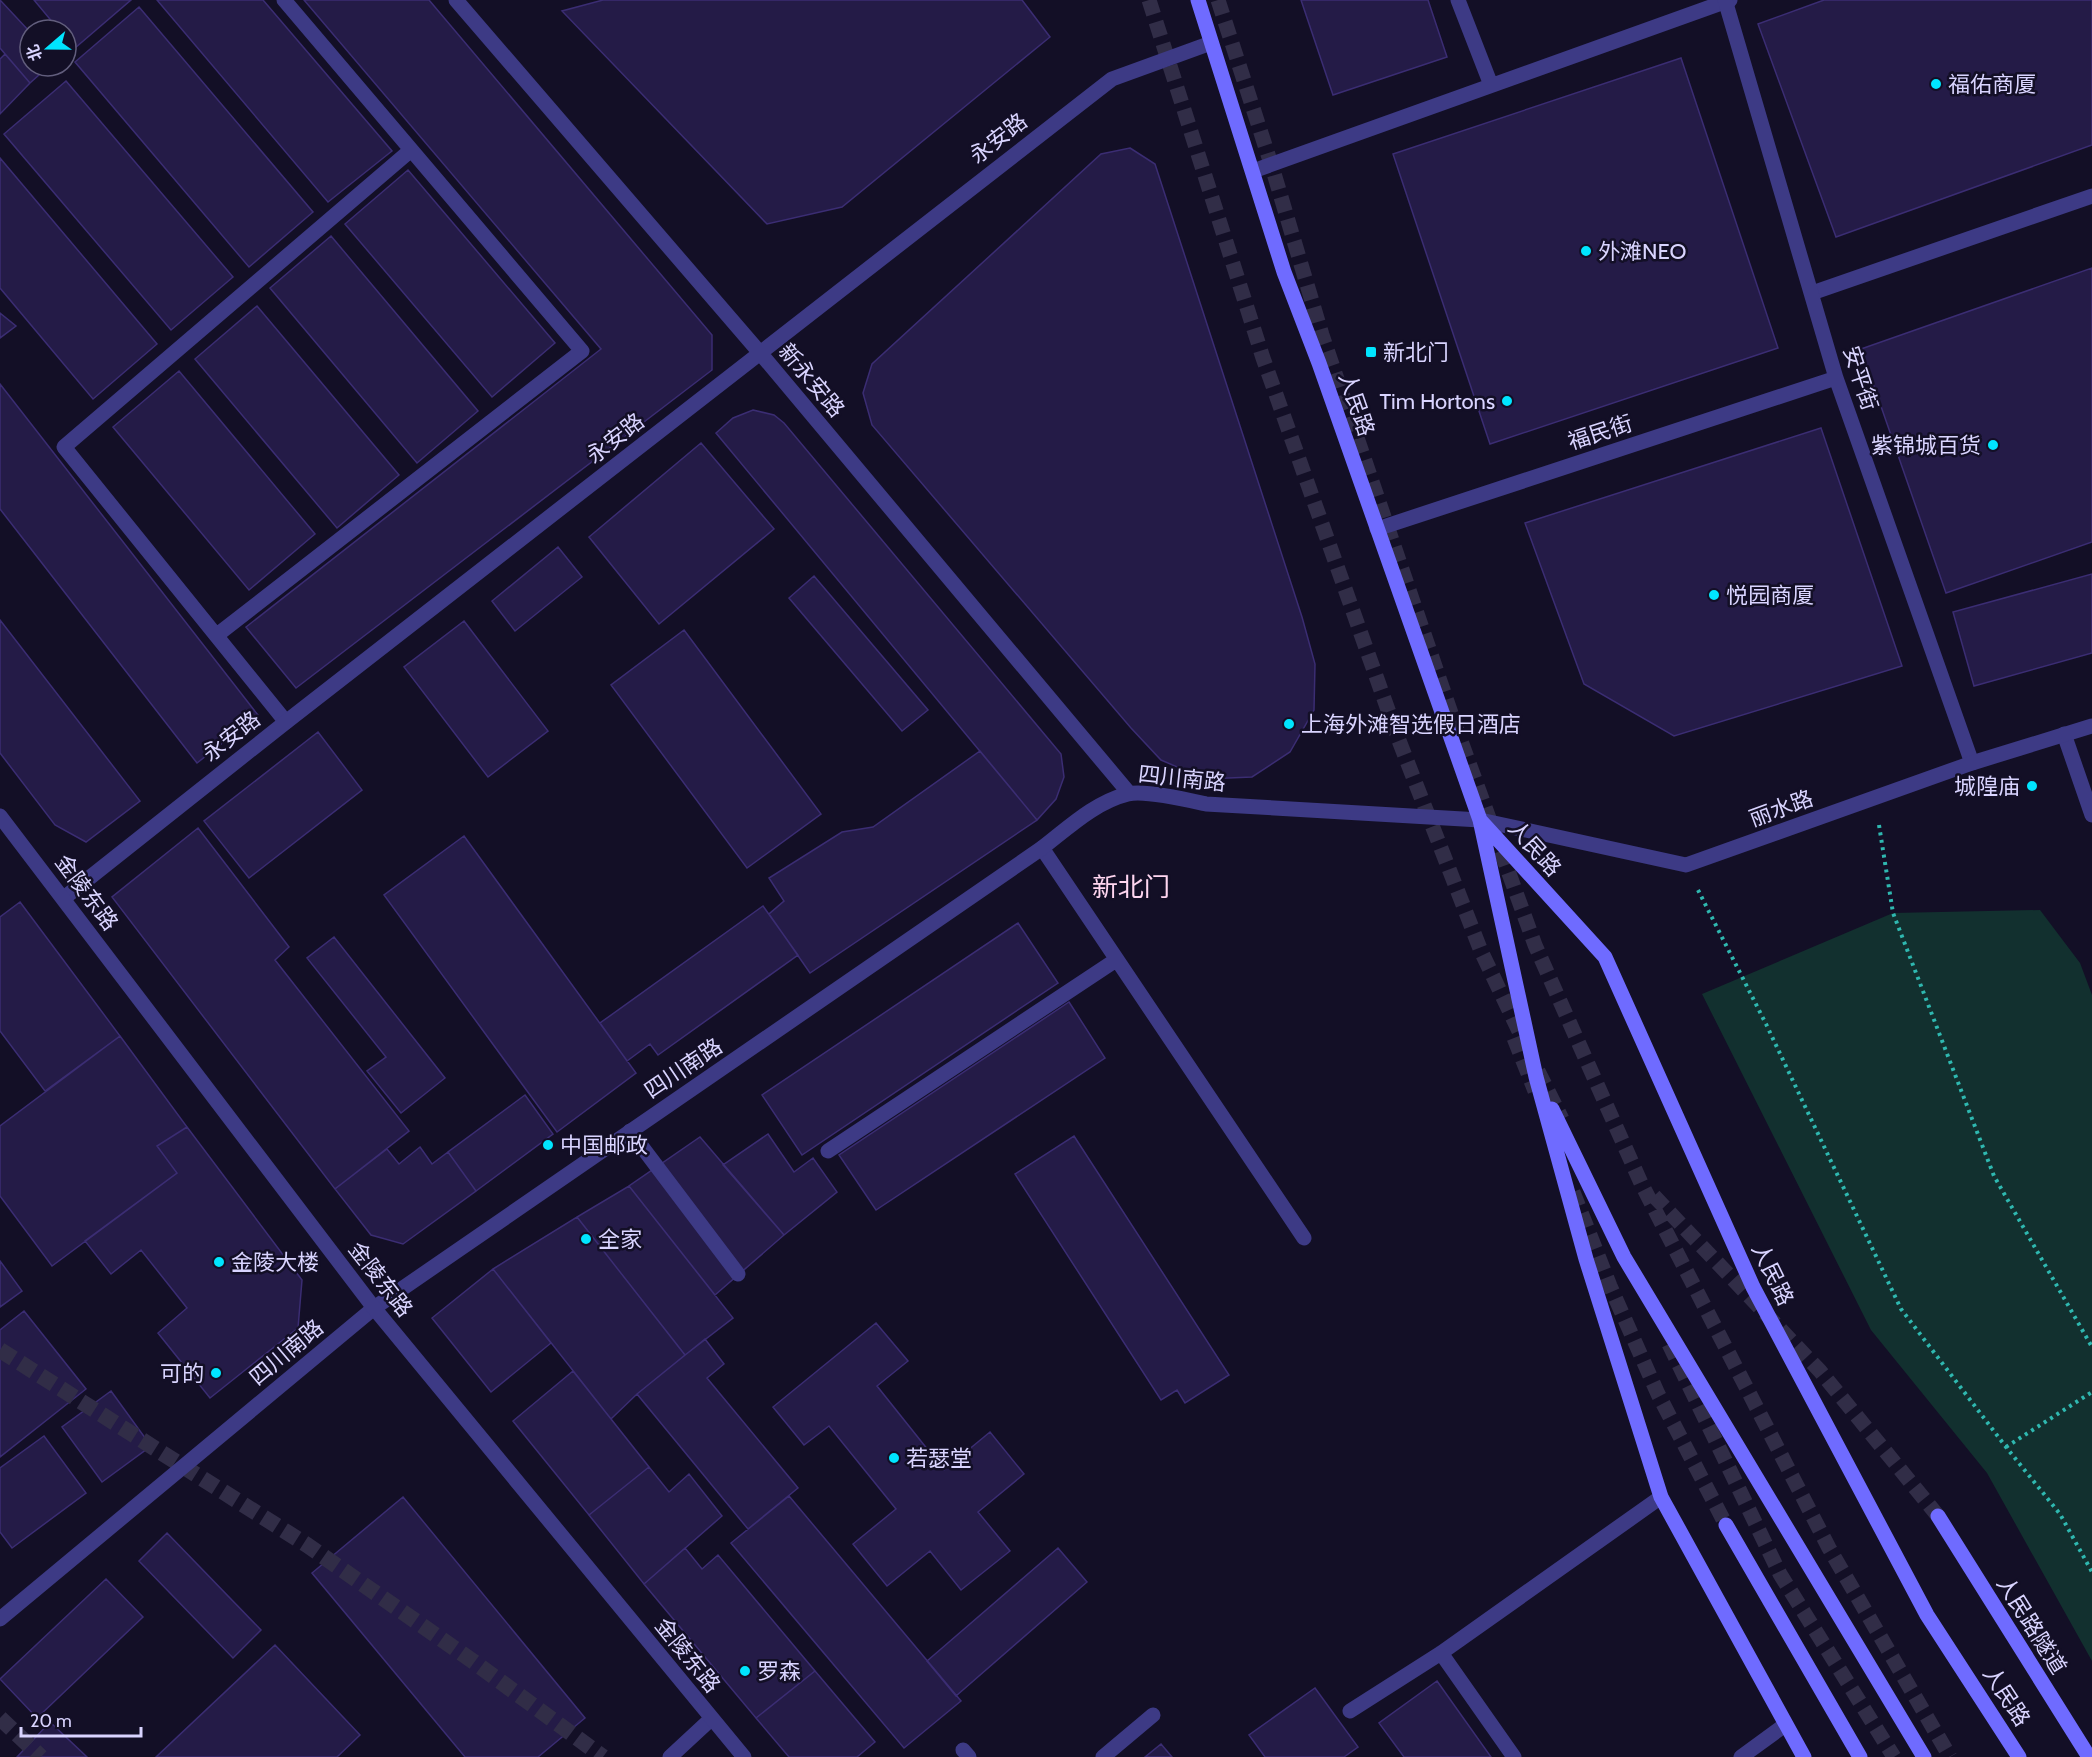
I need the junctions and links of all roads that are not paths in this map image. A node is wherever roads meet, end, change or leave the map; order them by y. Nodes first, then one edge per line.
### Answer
1 (284, 0) edge
2 (456, 0) edge
3 (1198, 0) edge
4 (1458, 0) edge
5 (1727, 1) edge
6 (1211, 43) junction
7 (1491, 85) junction
8 (411, 150) junction
9 (1253, 171) junction
10 (2092, 196) edge
11 (1812, 293) junction
12 (761, 354) junction
13 (1836, 378) junction
14 (1377, 529) junction
15 (217, 635) junction
16 (286, 722) junction
17 (2092, 726) edge
18 (2064, 734) junction
19 (1972, 763) junction
20 (1129, 793) junction
21 (2092, 815) edge
22 (0, 816) edge
23 (1480, 820) junction
24 (1042, 848) junction
25 (64, 898) junction
26 (1116, 960) junction
27 (1536, 1077) junction
28 (630, 1131) junction
29 (828, 1151) dead end
30 (1305, 1238) dead end
31 (738, 1274) dead end
32 (374, 1308) junction
33 (1661, 1497) junction
34 (1938, 1516) tunnel mouth
35 (1726, 1525) tunnel mouth
36 (1, 1617) edge
37 (1441, 1653) junction
38 (1350, 1711) dead end
39 (1153, 1716) dead end
40 (711, 1719) junction
41 (1785, 1725) junction
42 (670, 1757) edge
43 (744, 1757) edge
44 (1103, 1757) edge
45 (1514, 1757) edge
46 (1741, 1757) edge
47 (1804, 1757) edge
48 (1860, 1757) edge
49 (1924, 1757) edge
50 (2019, 1757) edge
51 (2088, 1757) edge

1 - 8 street
2 - 12 street, 新永安路
3 - 6 main road, 人民路
4 - 7 street
5 - 7 street
5 - 11 street, 安平街
6 - 9 main road, 人民路
6 - 12 street, 永安路
7 - 9 street
8 - 15 street
8 - 15 street
9 - 14 main road, 人民路
10 - 11 street
11 - 13 street, 安平街
12 - 16 street, 永安路
12 - 20 street, 新永安路
13 - 14 street, 福民街
13 - 19 street, 安平街
14 - 23 main road, 人民路
15 - 16 street
16 - 25 street, 永安路
17 - 18 street, 丽水路
18 - 19 street, 丽水路
18 - 21 street
19 - 23 street, 丽水路
20 - 23 street, 四川南路
20 - 24 street, 四川南路
22 - 25 street, 金陵东路
23 - 27 main road, 人民路
23 - 50 main road, 人民路
24 - 26 street
24 - 28 street, 四川南路
25 - 32 street, 金陵东路
26 - 29 street
26 - 30 street
27 - 33 main road, 人民路
27 - 49 main road, 人民路
28 - 31 street
28 - 32 street, 四川南路
32 - 36 street, 四川南路
32 - 40 street, 金陵东路
33 - 37 street
33 - 41 main road, 人民路
34 - 51 main road, 人民路隧道
35 - 48 main road
37 - 38 street
37 - 45 street
39 - 44 street
40 - 42 street
40 - 43 street, 金陵东路
41 - 46 street
41 - 47 main road, 人民路

